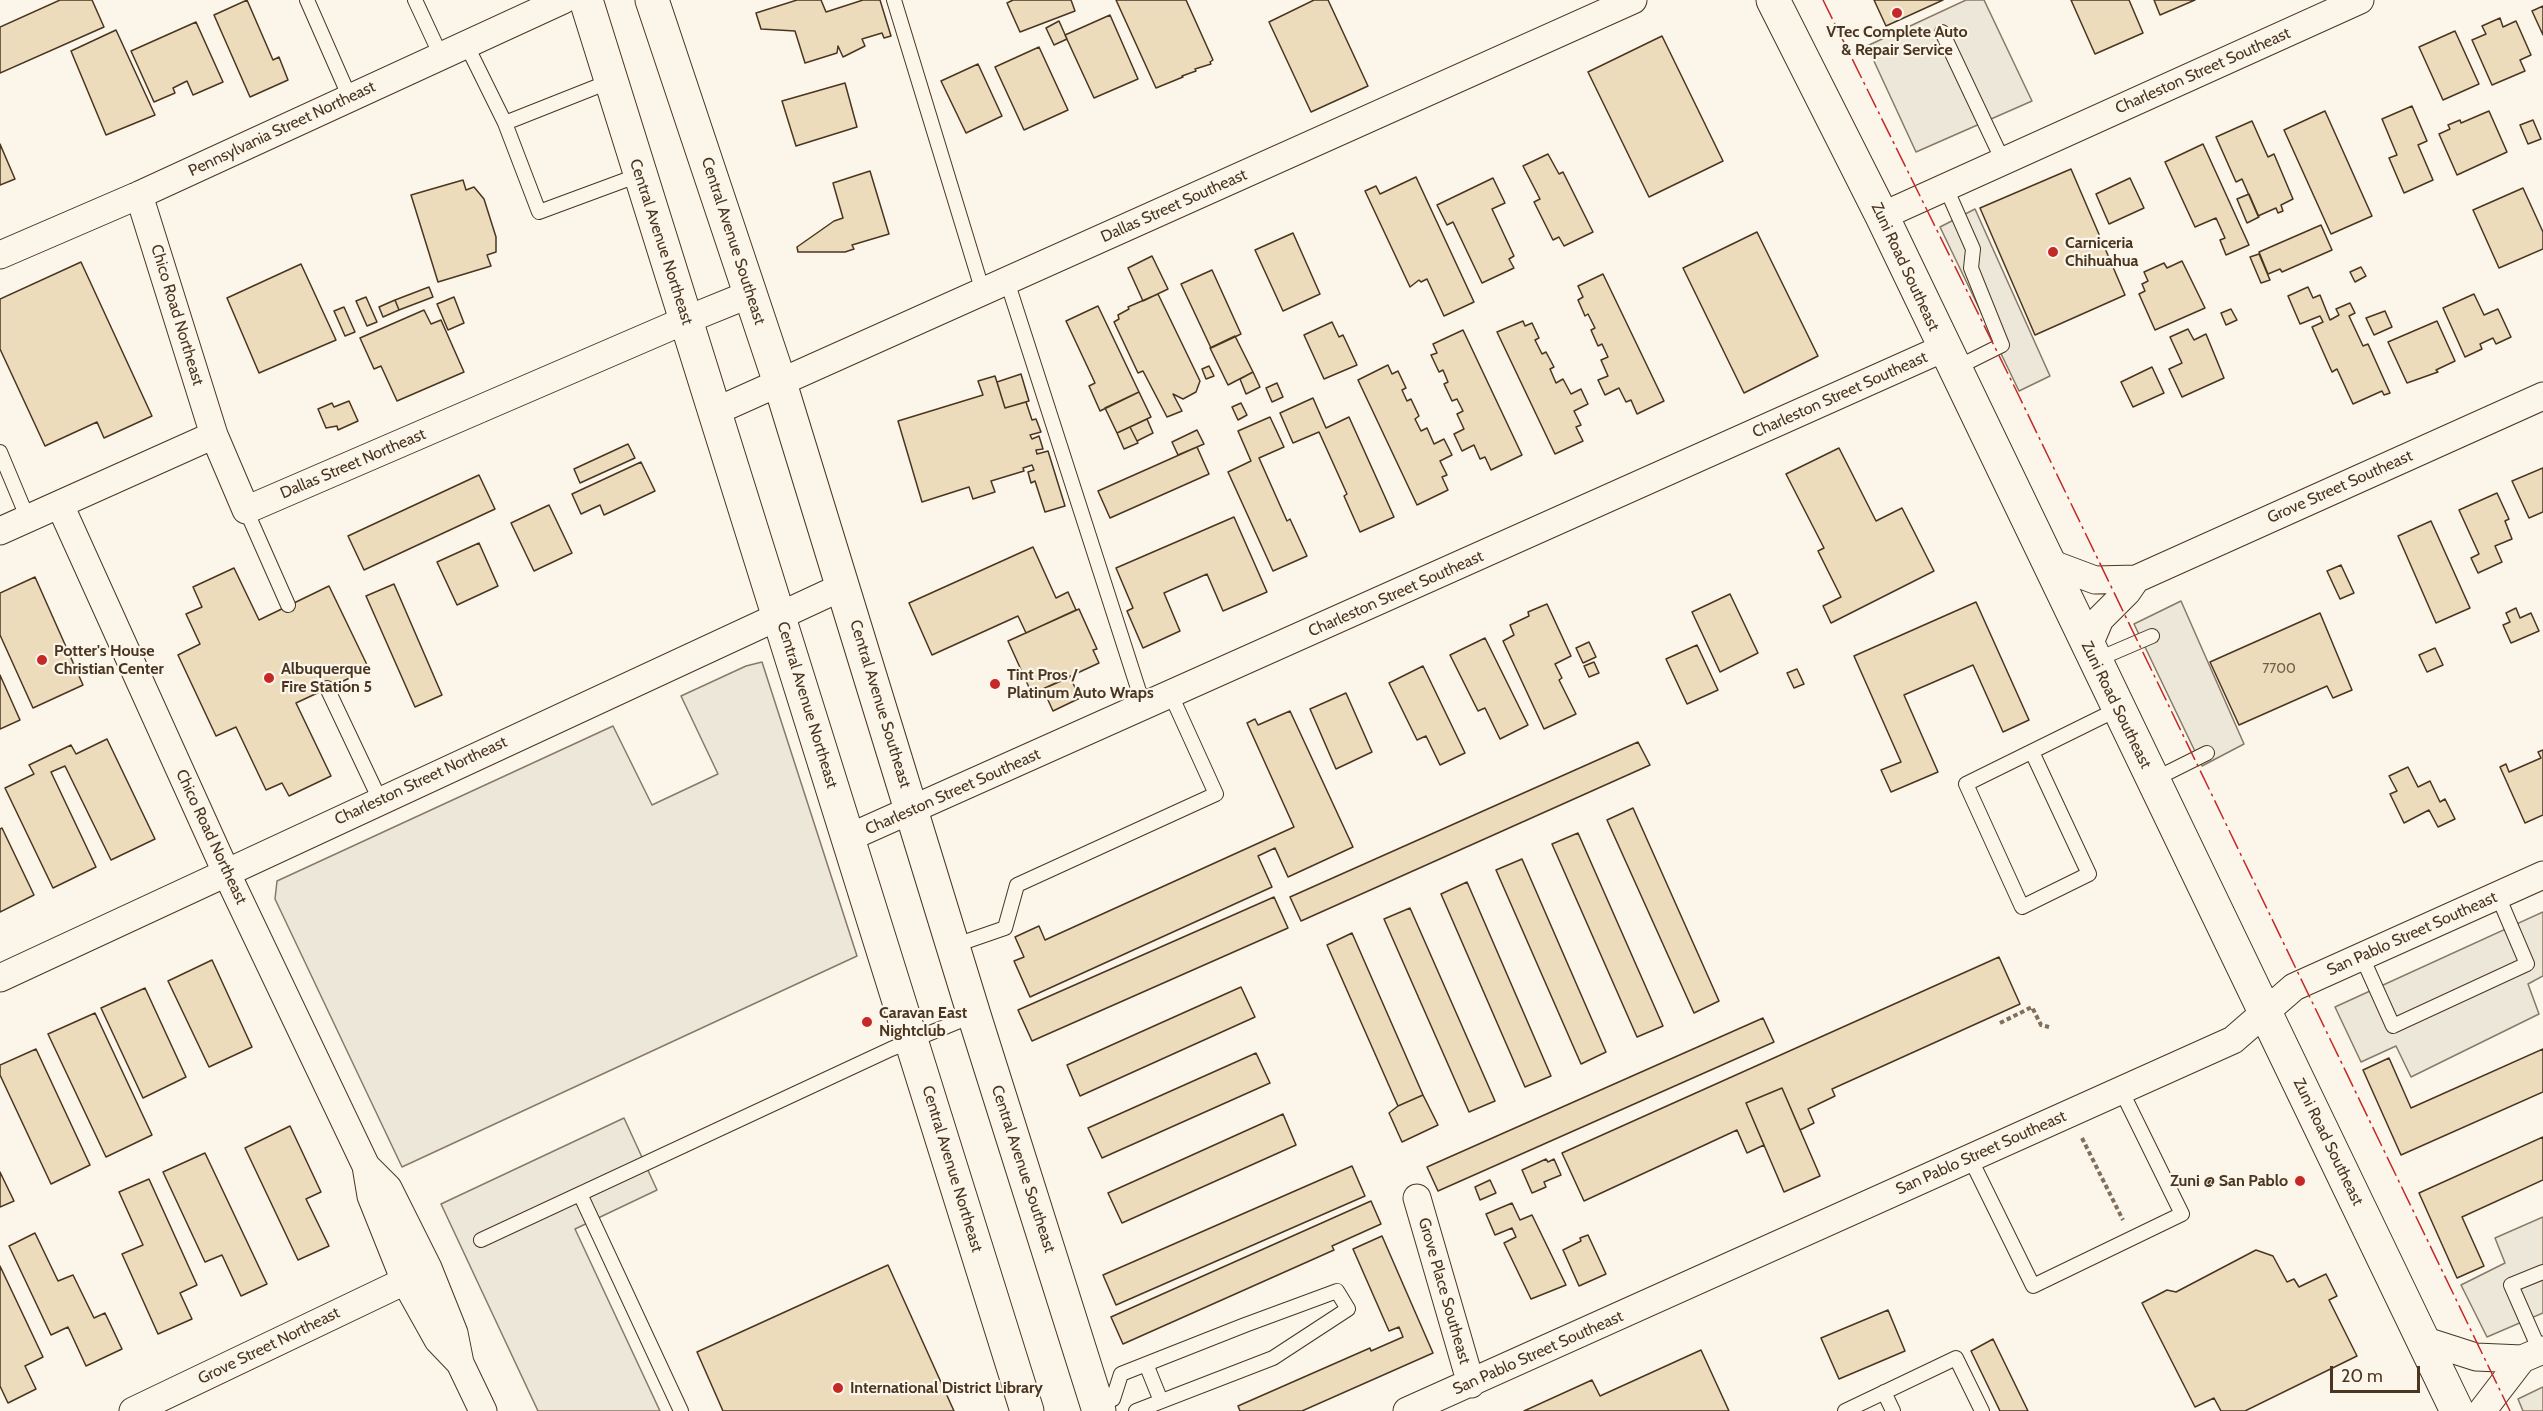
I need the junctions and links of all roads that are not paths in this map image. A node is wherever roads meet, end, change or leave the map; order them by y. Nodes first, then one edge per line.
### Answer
1 (307, 0) edge
2 (415, 0) edge
3 (563, 0) edge
4 (586, 0) edge
5 (652, 0) edge
6 (894, 0) edge
7 (1633, 0) edge
8 (2360, 0) edge
9 (1780, 2) edge
10 (1942, 32) dead end
11 (466, 44) junction
12 (441, 56) junction
13 (611, 81) junction
14 (350, 98) junction
15 (505, 123) junction
16 (2003, 161) junction
17 (639, 175) junction
18 (1946, 188) junction
19 (139, 195) junction
20 (1882, 216) junction
21 (0, 255) edge
22 (995, 287) junction
23 (750, 294) junction
24 (686, 320) junction
25 (1949, 358) junction
26 (780, 383) junction
27 (2543, 396) edge
28 (714, 412) junction
29 (214, 435) junction
30 (0, 452) edge
31 (60, 505) junction
32 (246, 510) junction
33 (28, 519) junction
34 (0, 531) edge
35 (2047, 562) junction
36 (2136, 579) junction
37 (844, 586) junction
38 (288, 605) dead end
39 (779, 616) junction
40 (2152, 636) dead end
41 (2091, 654) junction
42 (327, 688) dead end
43 (1171, 695) junction
44 (1144, 707) junction
45 (2118, 709) junction
46 (2032, 752) junction
47 (2207, 753) dead end
48 (2153, 780) junction
49 (380, 800) junction
50 (913, 811) junction
51 (848, 838) junction
52 (226, 872) junction
53 (2543, 875) edge
54 (2498, 896) junction
55 (953, 946) junction
56 (2362, 957) junction
57 (0, 978) edge
58 (2265, 1012) junction
59 (974, 1015) junction
60 (911, 1040) junction
61 (2121, 1090) junction
62 (1970, 1158) junction
63 (366, 1166) junction
64 (580, 1194) junction
65 (1417, 1198) dead end
66 (481, 1240) dead end
67 (2543, 1272) edge
68 (405, 1281) junction
69 (2423, 1340) junction
70 (2535, 1353) edge
71 (460, 1363) junction
72 (1146, 1364) junction
73 (1471, 1384) junction
74 (1884, 1392) junction
75 (1161, 1401) junction
76 (1103, 1405) edge
77 (133, 1411) edge
78 (483, 1411) edge
79 (681, 1411) edge
80 (1027, 1411) edge
81 (1134, 1411) edge
82 (1407, 1411) edge
83 (1845, 1411) edge
84 (1893, 1411) edge
85 (1982, 1411) edge
86 (2457, 1411) edge
87 (2482, 1411) edge

1 - 14 lane
2 - 12 lane
3 - 11 street, Pennsylvania Street Northeast
4 - 13 main road, Central Avenue Northeast
5 - 23 main road, Central Avenue Southeast
6 - 22 lane
7 - 22 street, Dallas Street Southeast
8 - 16 street, Charleston Street Southeast
9 - 20 main road, Zuni Road Southeast
10 - 16 lane
11 - 12 street, Pennsylvania Street Northeast
11 - 15 lane
12 - 14 street, Pennsylvania Street Northeast
13 - 15 lane
13 - 17 main road, Central Avenue Northeast
14 - 19 street, Pennsylvania Street Northeast
15 - 17 lane
16 - 18 street, Charleston Street Southeast
17 - 24 main road, Central Avenue Northeast
18 - 20 street, Charleston Street Southeast
18 - 25 lane
19 - 21 street, Pennsylvania Street Northeast
19 - 29 street, Chico Road Northeast
20 - 25 main road, Zuni Road Southeast
22 - 26 street, Dallas Street Southeast
22 - 44 lane
23 - 24 street, Dallas Street Northeast
23 - 26 main road, Central Avenue Southeast
24 - 28 main road, Central Avenue Northeast
24 - 32 street, Dallas Street Northeast
25 - 35 main road, Zuni Road Southeast
25 - 43 street, Charleston Street Southeast
26 - 28 street, Dallas Street Southeast
26 - 37 main road, Central Avenue Southeast
27 - 36 street, Grove Street Southeast
28 - 39 main road, Central Avenue Northeast
29 - 31 street
29 - 32 street
30 - 33 lane
31 - 33 street
31 - 52 street, Chico Road Northeast
32 - 38 lane
33 - 34 street
35 - 36 street, Grove Street Southeast
35 - 41 main road, Zuni Road Southeast
36 - 41 street, Grove Street Southeast
37 - 39 street, Charleston Street Northeast
37 - 50 main road, Central Avenue Southeast
39 - 49 street, Charleston Street Northeast
39 - 51 main road, Central Avenue Northeast
40 - 41 lane
41 - 45 main road, Zuni Road Southeast
42 - 49 lane
43 - 44 street, Charleston Street Southeast
43 - 55 lane
44 - 50 street, Charleston Street Southeast
45 - 46 lane
45 - 48 main road, Zuni Road Southeast
46 - 46 lane
47 - 48 lane
48 - 58 main road, Zuni Road Southeast
49 - 52 street, Charleston Street Northeast
50 - 51 street, Charleston Street Southeast
50 - 55 main road, Central Avenue Southeast
51 - 60 main road, Central Avenue Northeast
52 - 57 street, Charleston Street Northeast
52 - 63 street, Chico Road Northeast
53 - 54 street, San Pablo Street Southeast
54 - 56 street, San Pablo Street Southeast
54 - 56 lane
55 - 59 main road, Central Avenue Southeast
56 - 58 street, San Pablo Street Southeast
58 - 61 street, San Pablo Street Southeast
58 - 69 main road, Zuni Road Southeast
59 - 60 lane
59 - 76 main road, Central Avenue Southeast
60 - 64 lane
60 - 80 main road, Central Avenue Northeast
61 - 62 street, San Pablo Street Southeast
61 - 62 lane
62 - 73 street, San Pablo Street Southeast
63 - 68 street, Chico Road Northeast
63 - 71 street, Chico Road Northeast
64 - 66 lane
64 - 79 lane
65 - 73 street, Grove Place Southeast
67 - 70 lane
68 - 71 street, Chico Road Northeast
68 - 77 street, Grove Street Northeast
69 - 70 street
69 - 86 main road, Zuni Road Southeast
70 - 87 street
71 - 78 street, Chico Road Northeast
72 - 75 lane
72 - 75 lane
72 - 76 lane
73 - 82 street, San Pablo Street Southeast
74 - 83 lane
74 - 84 lane
74 - 85 lane
75 - 81 lane
76 - 81 lane

